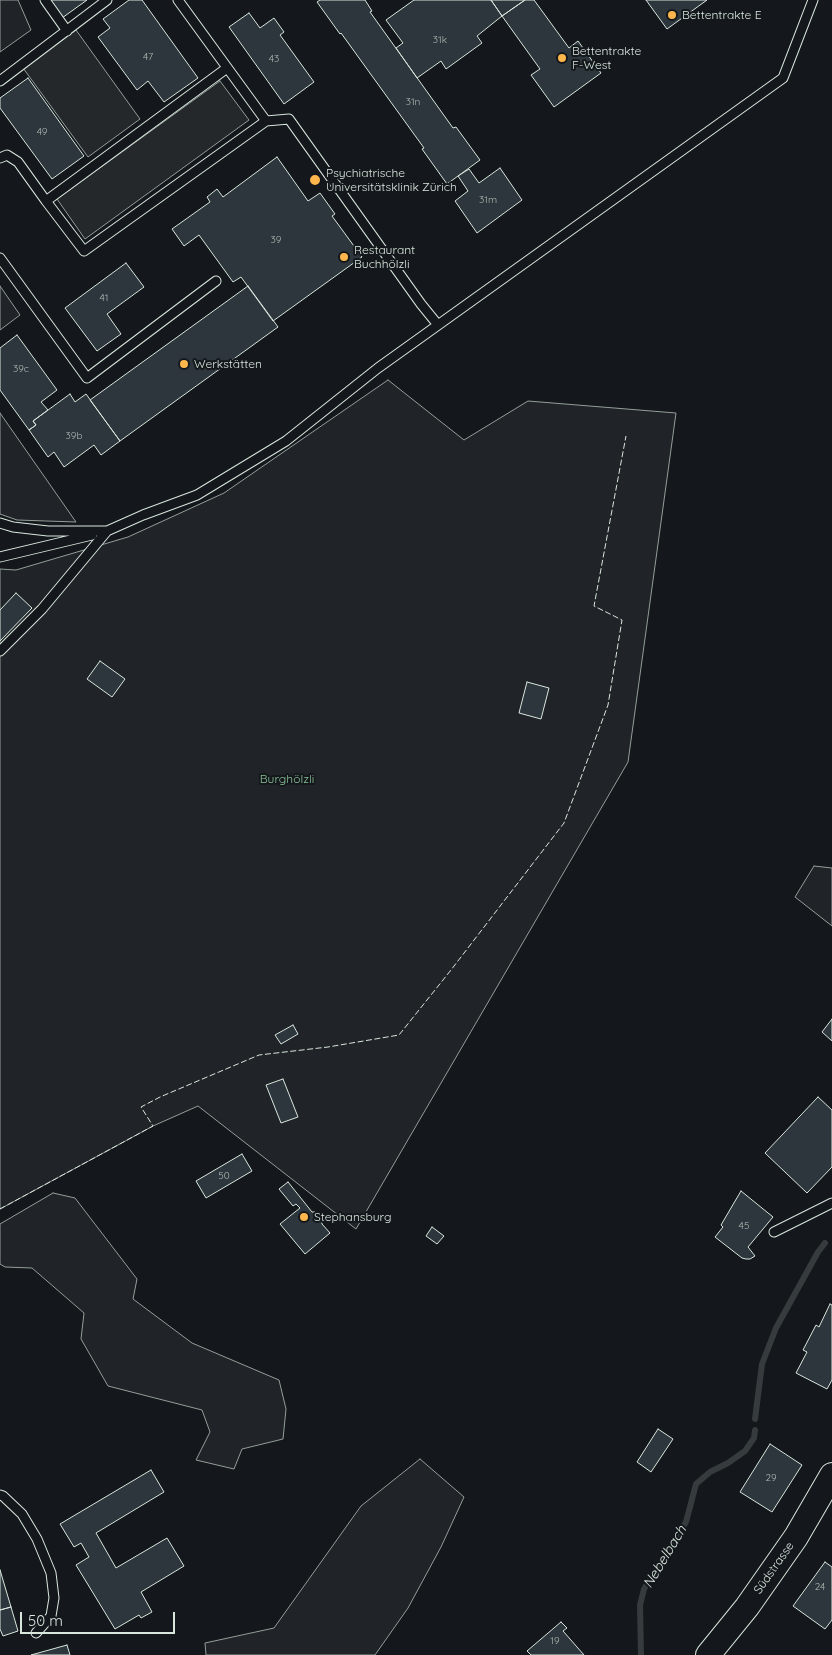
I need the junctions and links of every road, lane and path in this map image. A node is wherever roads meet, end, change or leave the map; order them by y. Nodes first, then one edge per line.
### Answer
1 (45, 0) edge
2 (107, 0) edge
3 (178, 0) edge
4 (813, 0) edge
5 (67, 30) junction
6 (227, 68) junction
7 (0, 81) edge
8 (266, 121) junction
9 (0, 158) edge
10 (46, 201) junction
11 (0, 258) edge
12 (216, 281) dead end
13 (438, 325) junction
14 (0, 523) edge
15 (107, 531) junction
16 (0, 557) edge
17 (0, 651) edge
18 (832, 1203) edge
19 (774, 1232) dead end
20 (832, 1475) edge
21 (0, 1495) edge
22 (36, 1633) dead end
23 (708, 1655) edge

1 - 5 lane
2 - 5 lane
3 - 6 lane
4 - 13 lane
5 - 7 lane
6 - 8 lane
6 - 10 lane
8 - 10 lane
8 - 13 lane
9 - 10 lane
11 - 12 lane
13 - 15 lane
14 - 15 lane
15 - 16 lane
15 - 17 lane
18 - 19 lane
20 - 23 street, Südstrasse
21 - 22 lane

